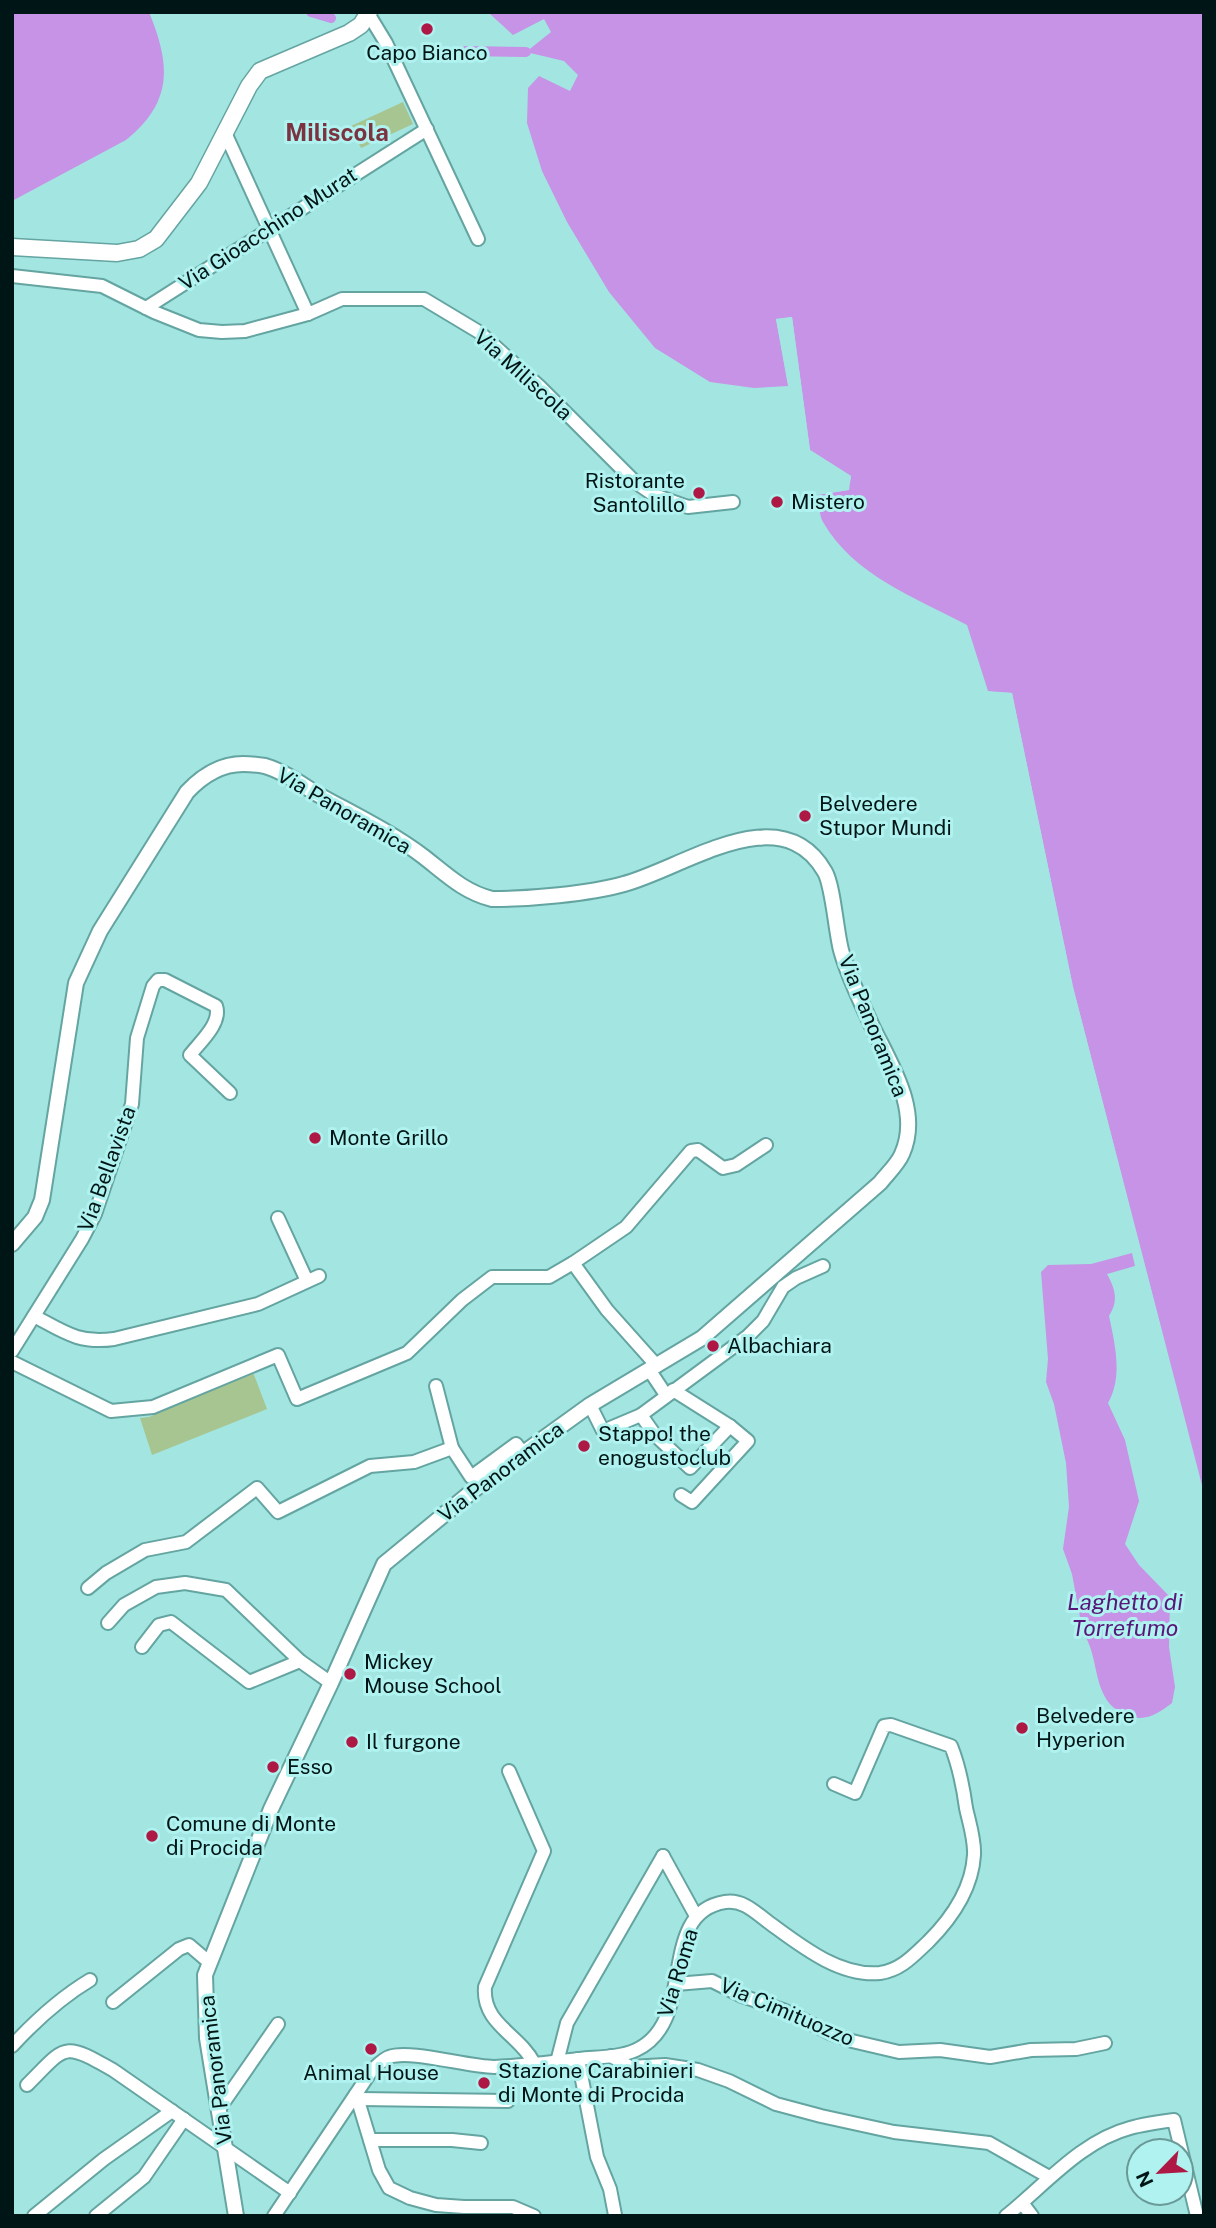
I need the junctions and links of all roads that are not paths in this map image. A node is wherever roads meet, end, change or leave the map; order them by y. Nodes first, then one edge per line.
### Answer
1 (369, 14) edge
2 (427, 129) junction
3 (226, 135) junction
4 (269, 228) junction
5 (478, 239) dead end
6 (12, 247) edge
7 (12, 276) edge
8 (146, 308) junction
9 (308, 314) junction
10 (733, 502) dead end
11 (230, 1093) dead end
12 (766, 1145) dead end
13 (278, 1219) dead end
14 (12, 1244) edge
15 (572, 1264) junction
16 (823, 1266) dead end
17 (34, 1316) junction
18 (12, 1350) edge
19 (12, 1362) edge
20 (654, 1368) junction
21 (436, 1386) dead end
22 (669, 1393) junction
23 (590, 1405) junction
24 (641, 1415) junction
25 (730, 1426) junction
26 (452, 1448) junction
27 (523, 1454) junction
28 (681, 1495) dead end
29 (88, 1588) dead end
30 (108, 1623) dead end
31 (142, 1647) dead end
32 (300, 1661) junction
33 (331, 1683) junction
34 (509, 1771) dead end
35 (834, 1784) dead end
36 (696, 1916) junction
37 (210, 1963) junction
38 (90, 1980) dead end
39 (676, 1984) junction
40 (113, 2002) dead end
41 (278, 2024) dead end
42 (1105, 2043) dead end
43 (12, 2046) edge
44 (611, 2056) junction
45 (578, 2059) junction
46 (557, 2062) junction
47 (534, 2063) junction
48 (27, 2085) dead end
49 (357, 2097) junction
50 (508, 2101) dead end
51 (219, 2109) junction
52 (172, 2111) junction
53 (184, 2119) junction
54 (370, 2140) junction
55 (481, 2143) dead end
56 (225, 2147) junction
57 (1049, 2178) junction
58 (290, 2193) junction
59 (1021, 2203) junction
60 (615, 2215) edge
61 (34, 2216) edge
62 (96, 2216) edge
63 (236, 2216) edge
64 (275, 2216) edge
65 (534, 2216) edge
66 (1006, 2216) edge
67 (1032, 2216) edge
68 (1197, 2216) edge

1 - 2 street
1 - 3 main road
2 - 4 street, Via Gioacchino Murat
2 - 5 street
3 - 4 street
3 - 6 main road
4 - 8 street, Via Gioacchino Murat
4 - 9 street
7 - 8 street, Via Miliscola
8 - 9 street, Via Miliscola
9 - 10 street, Via Miliscola
11 - 17 street, Via Bellavista
12 - 15 street
13 - 17 street
14 - 20 street, Via Panoramica
15 - 19 street
15 - 20 street
16 - 22 street
17 - 18 street, Via Bellavista
20 - 22 street
20 - 23 street, Via Panoramica
21 - 26 street
22 - 24 street
22 - 25 street
23 - 24 street
23 - 27 street, Via Panoramica
24 - 25 street
25 - 28 street
26 - 27 street
26 - 29 street
27 - 33 street, Via Panoramica
30 - 32 street
31 - 32 street
32 - 33 street
33 - 37 street, Via Panoramica
34 - 47 street
35 - 36 street, Via Roma
36 - 39 street, Via Roma
36 - 46 street
37 - 40 street
37 - 51 street, Via Panoramica
38 - 43 street
39 - 42 street, Via Cimituozzo
39 - 44 street, Via Roma
41 - 51 street
44 - 45 street, Via Roma
44 - 57 street
45 - 46 street, Via Roma
45 - 60 street
46 - 47 street, Via Roma
47 - 49 street, Via Roma
48 - 52 street
49 - 50 street
49 - 54 street
49 - 58 street, Via Roma
51 - 56 street, Via Panoramica
52 - 53 street
52 - 61 street
53 - 56 street
53 - 62 street
54 - 55 street
54 - 65 street
56 - 58 street
56 - 63 street, Via Panoramica
57 - 59 street
57 - 68 street
58 - 64 street, Via Roma
59 - 66 street
59 - 67 street

